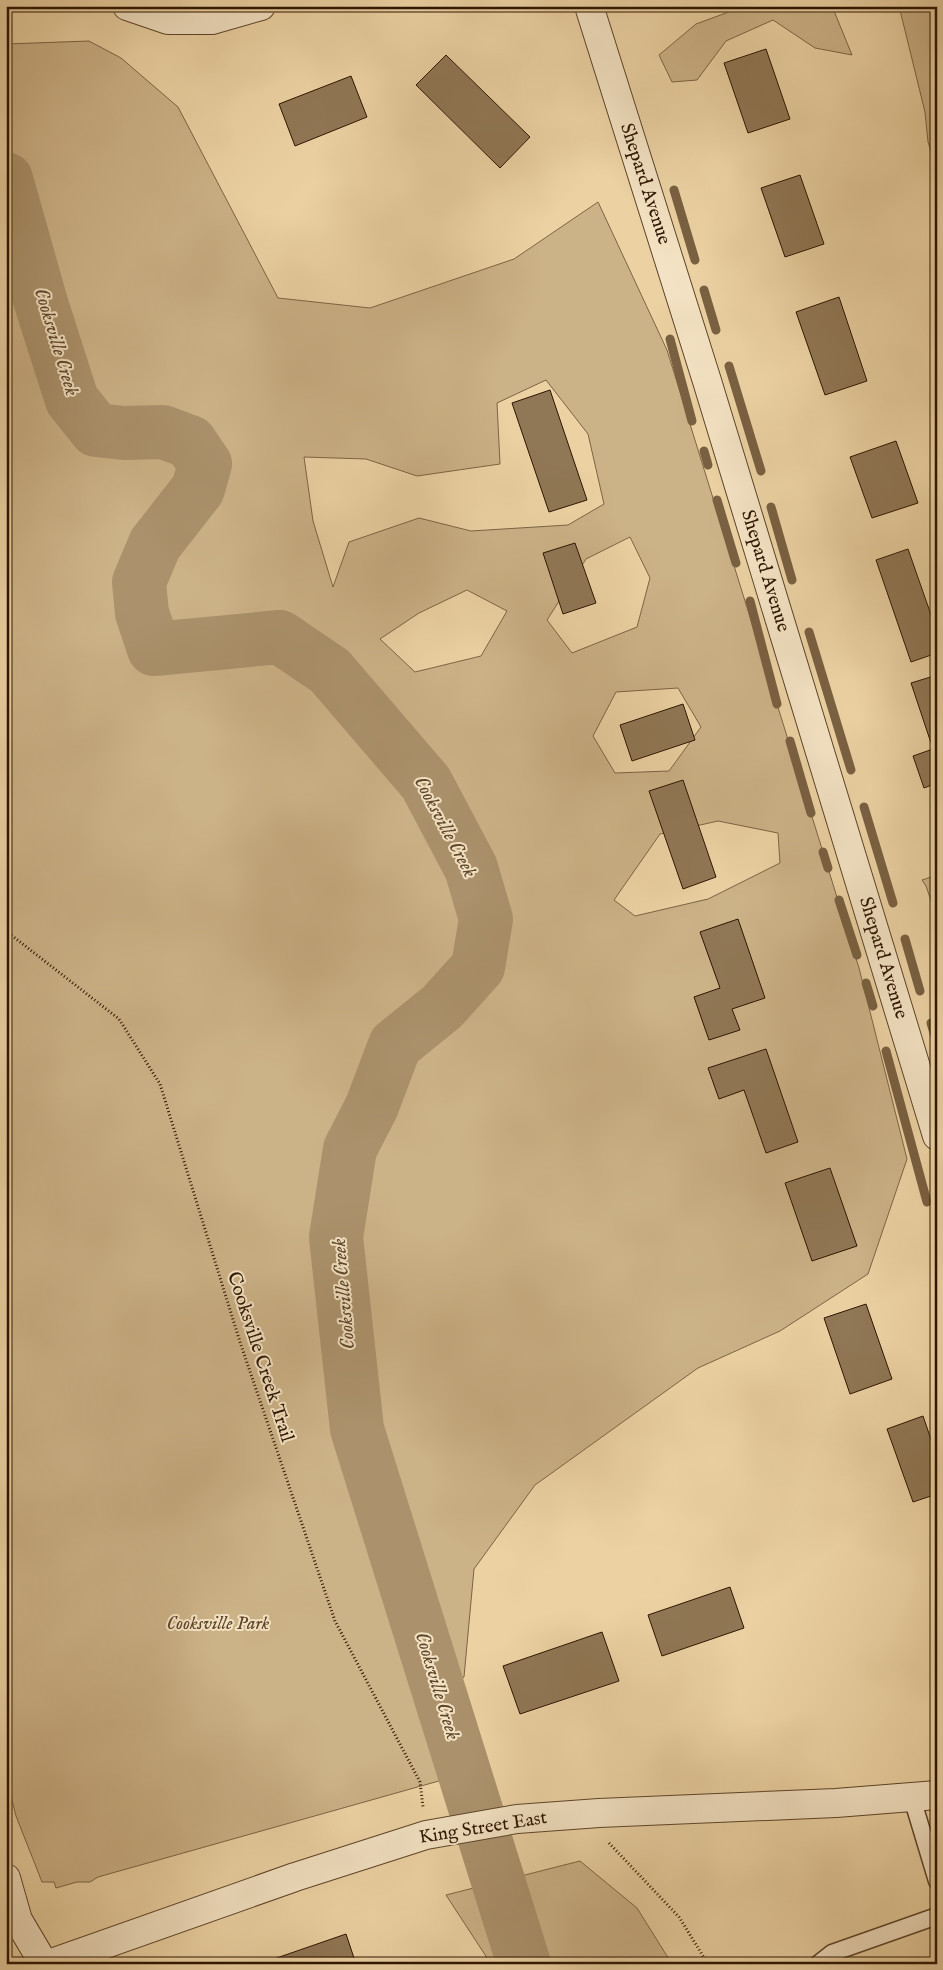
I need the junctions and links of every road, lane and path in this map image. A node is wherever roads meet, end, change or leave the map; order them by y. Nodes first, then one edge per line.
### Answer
1 (127, 6) edge
2 (261, 6) edge
3 (589, 6) edge
4 (6, 931) edge
5 (937, 1136) edge
6 (924, 1796) edge
7 (599, 1813) junction
8 (426, 1835) junction
9 (6, 1878) edge
10 (937, 1881) edge
11 (937, 1916) edge
12 (44, 1964) edge
13 (49, 1964) edge
14 (708, 1964) edge
15 (818, 1964) edge

1 - 2 street
3 - 5 street, Shepard Avenue
4 - 8 path, Cooksville Creek Trail
6 - 7 street, King Street East
6 - 10 lane
7 - 8 street, King Street East
7 - 14 path
8 - 13 street, King Street East
9 - 12 street
11 - 15 lane

